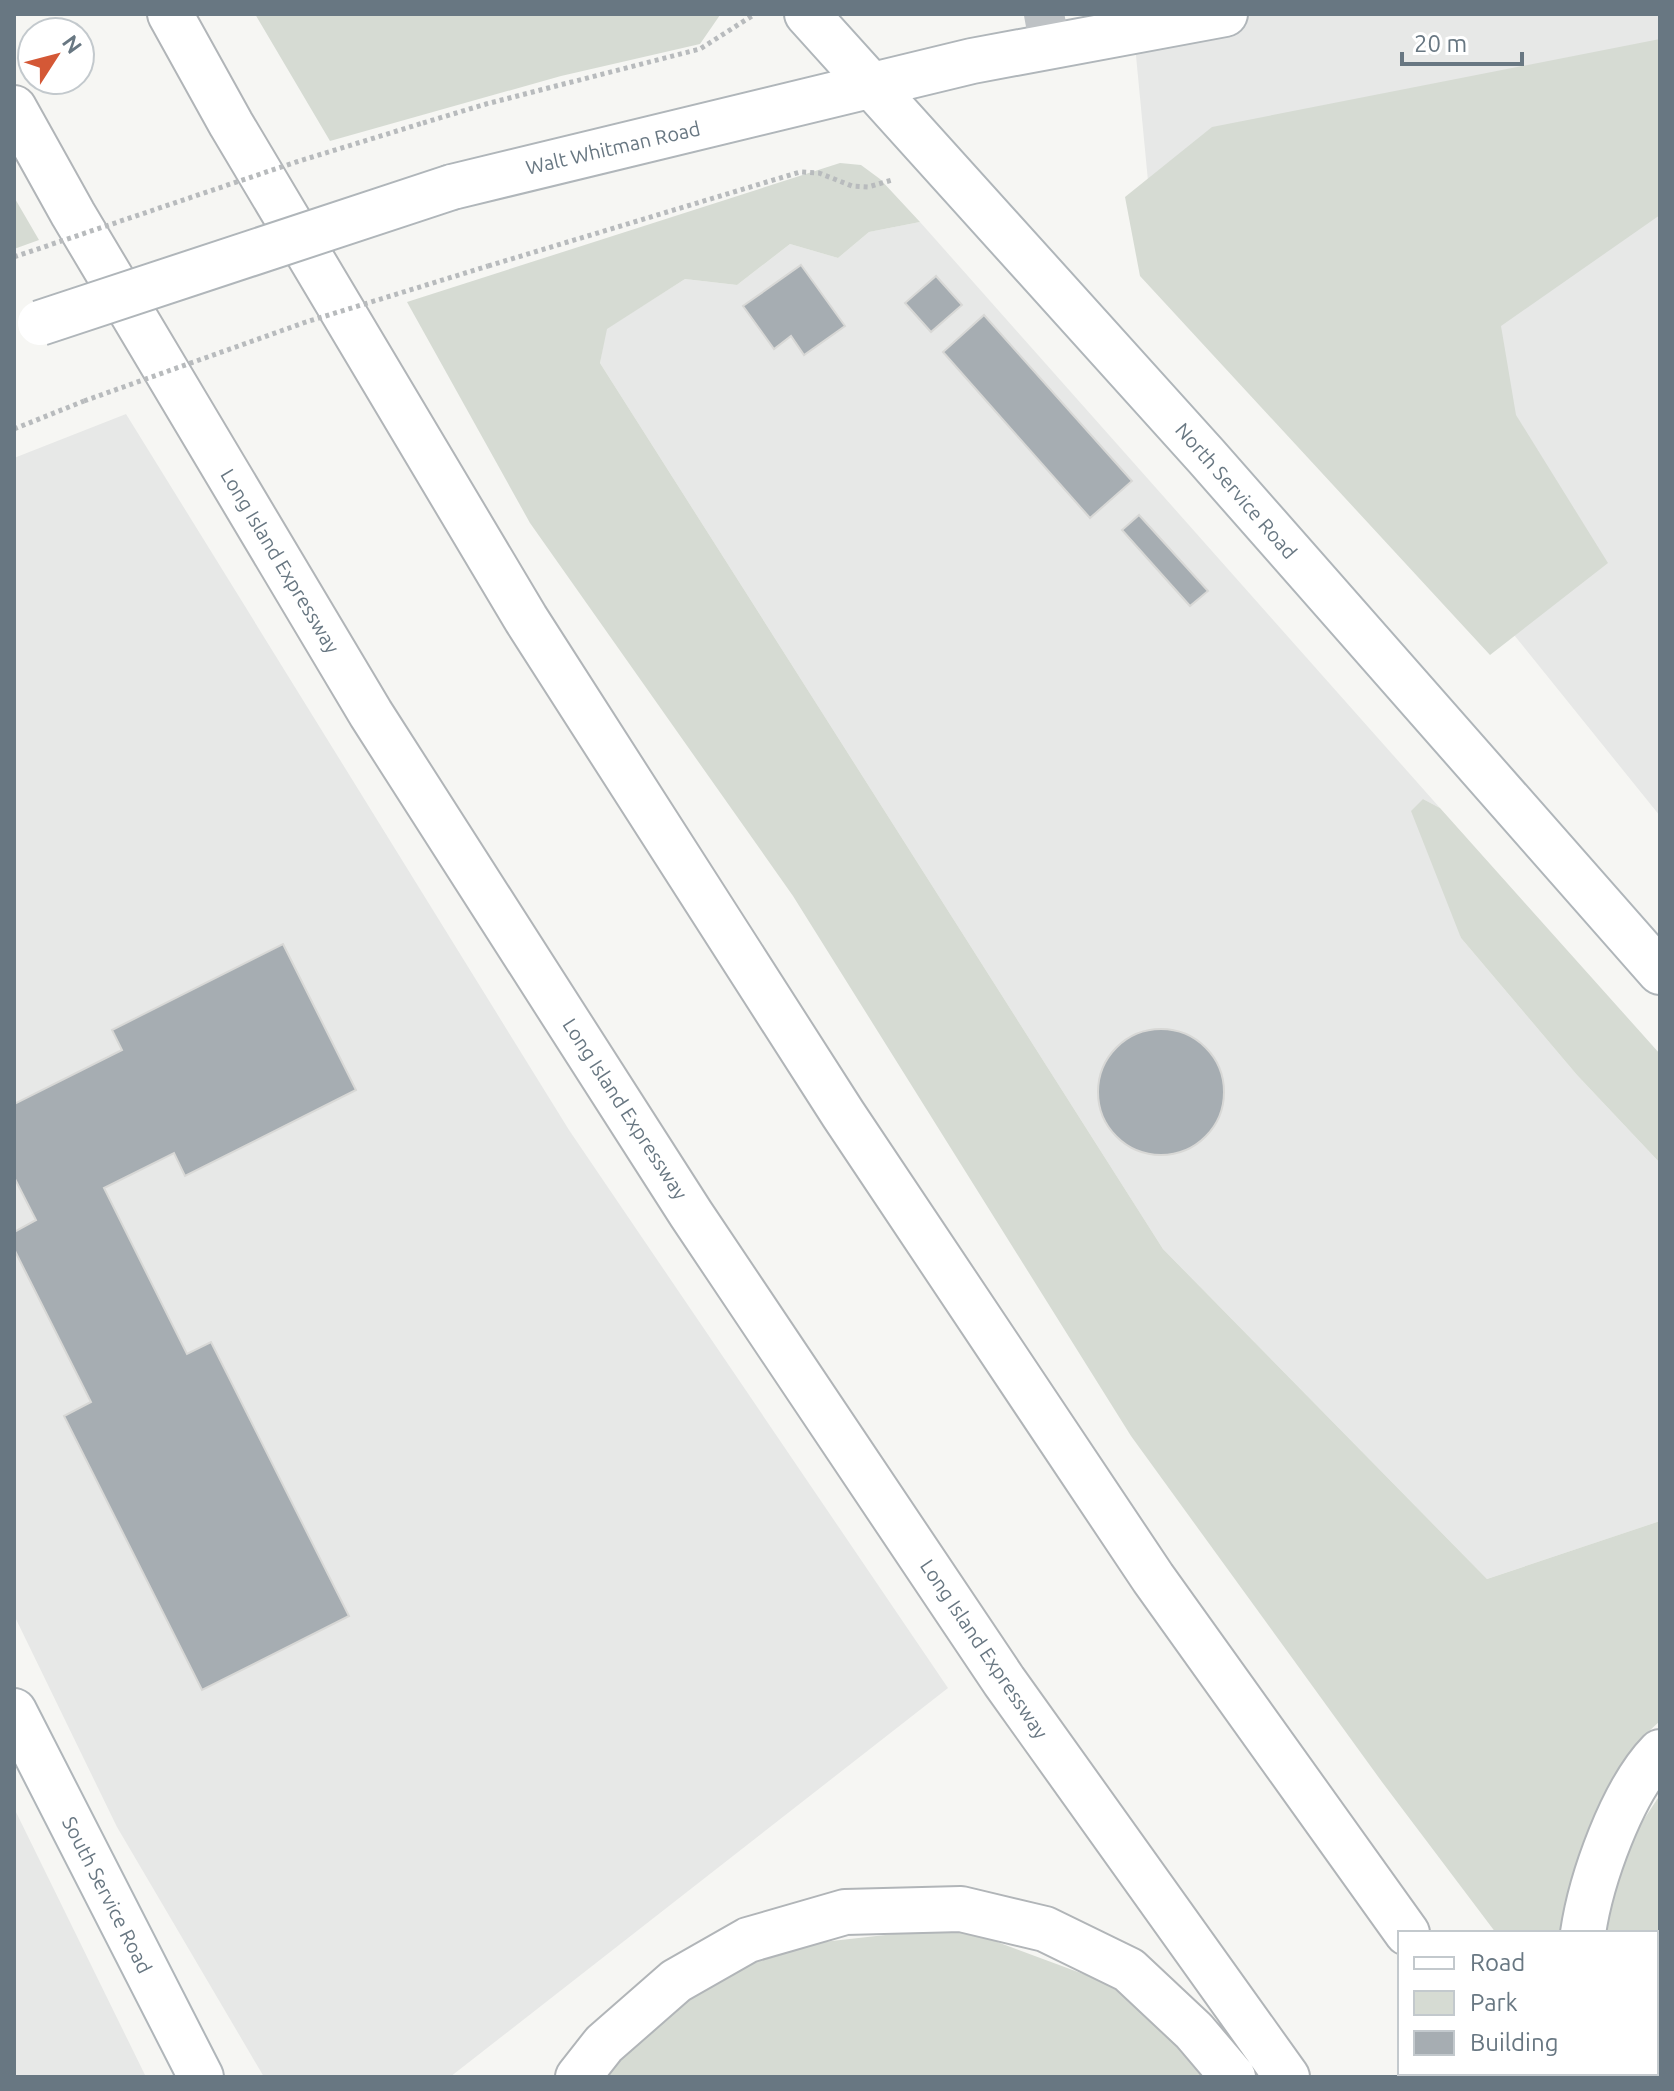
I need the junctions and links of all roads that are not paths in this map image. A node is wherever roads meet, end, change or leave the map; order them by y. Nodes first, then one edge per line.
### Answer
1 (170, 14) edge
2 (807, 14) edge
3 (1225, 14) edge
4 (1047, 30) edge
5 (872, 87) junction
6 (14, 108) edge
7 (27, 328) edge
8 (1660, 972) edge
9 (14, 1711) edge
10 (1660, 1752) edge
11 (1406, 1931) edge
12 (1584, 1931) edge
13 (201, 2077) edge
14 (578, 2077) edge
15 (1233, 2077) edge
16 (1287, 2077) edge

1 - 11 main road
2 - 5 main road, North Service Road
3 - 4 main road, Walt Whitman Road
4 - 5 main road, Walt Whitman Road
5 - 7 main road, Walt Whitman Road, bridge
5 - 8 main road, North Service Road
6 - 16 main road, Long Island Expressway
9 - 13 main road, South Service Road
10 - 12 main road
14 - 15 main road

